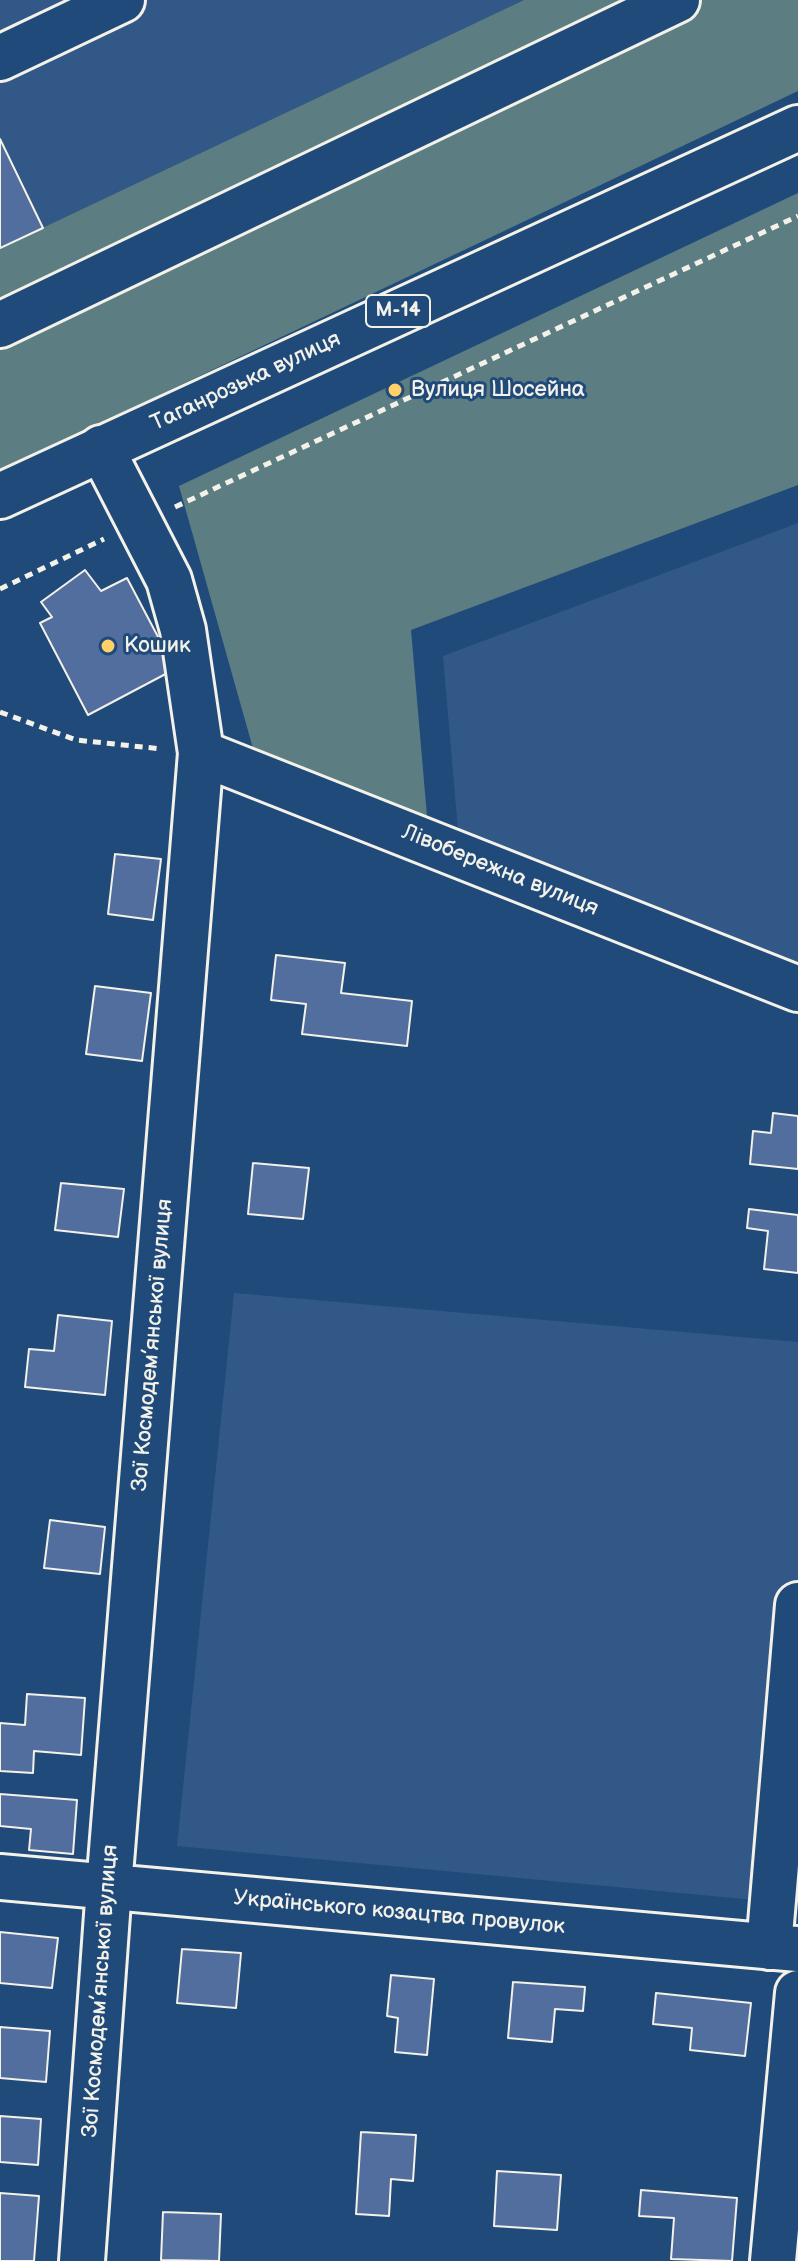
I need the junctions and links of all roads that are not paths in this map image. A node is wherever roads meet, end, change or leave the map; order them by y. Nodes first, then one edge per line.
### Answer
1 (122, 0) edge
2 (677, 0) edge
3 (0, 58) edge
4 (798, 128) edge
5 (0, 325) edge
6 (101, 448) junction
7 (0, 496) edge
8 (201, 753) junction
9 (798, 989) edge
10 (798, 1605) edge
11 (0, 1877) edge
12 (109, 1887) junction
13 (784, 1948) edge
14 (798, 1993) edge
15 (82, 2261) edge
16 (773, 2261) edge

1 - 3 main road
2 - 5 main road
4 - 6 main road, Таганрозька вулиця / М-14
6 - 7 main road, Таганрозька вулиця / М-14
6 - 8 main road, Зої Космодем’янської вулиця
8 - 9 main road, Лівобережна вулиця
8 - 12 main road, Зої Космодем’янської вулиця
10 - 13 main road
11 - 12 main road, Українського козацтва провулок
12 - 13 main road, Українського козацтва провулок
12 - 15 main road, Зої Космодем’янської вулиця
14 - 16 main road

